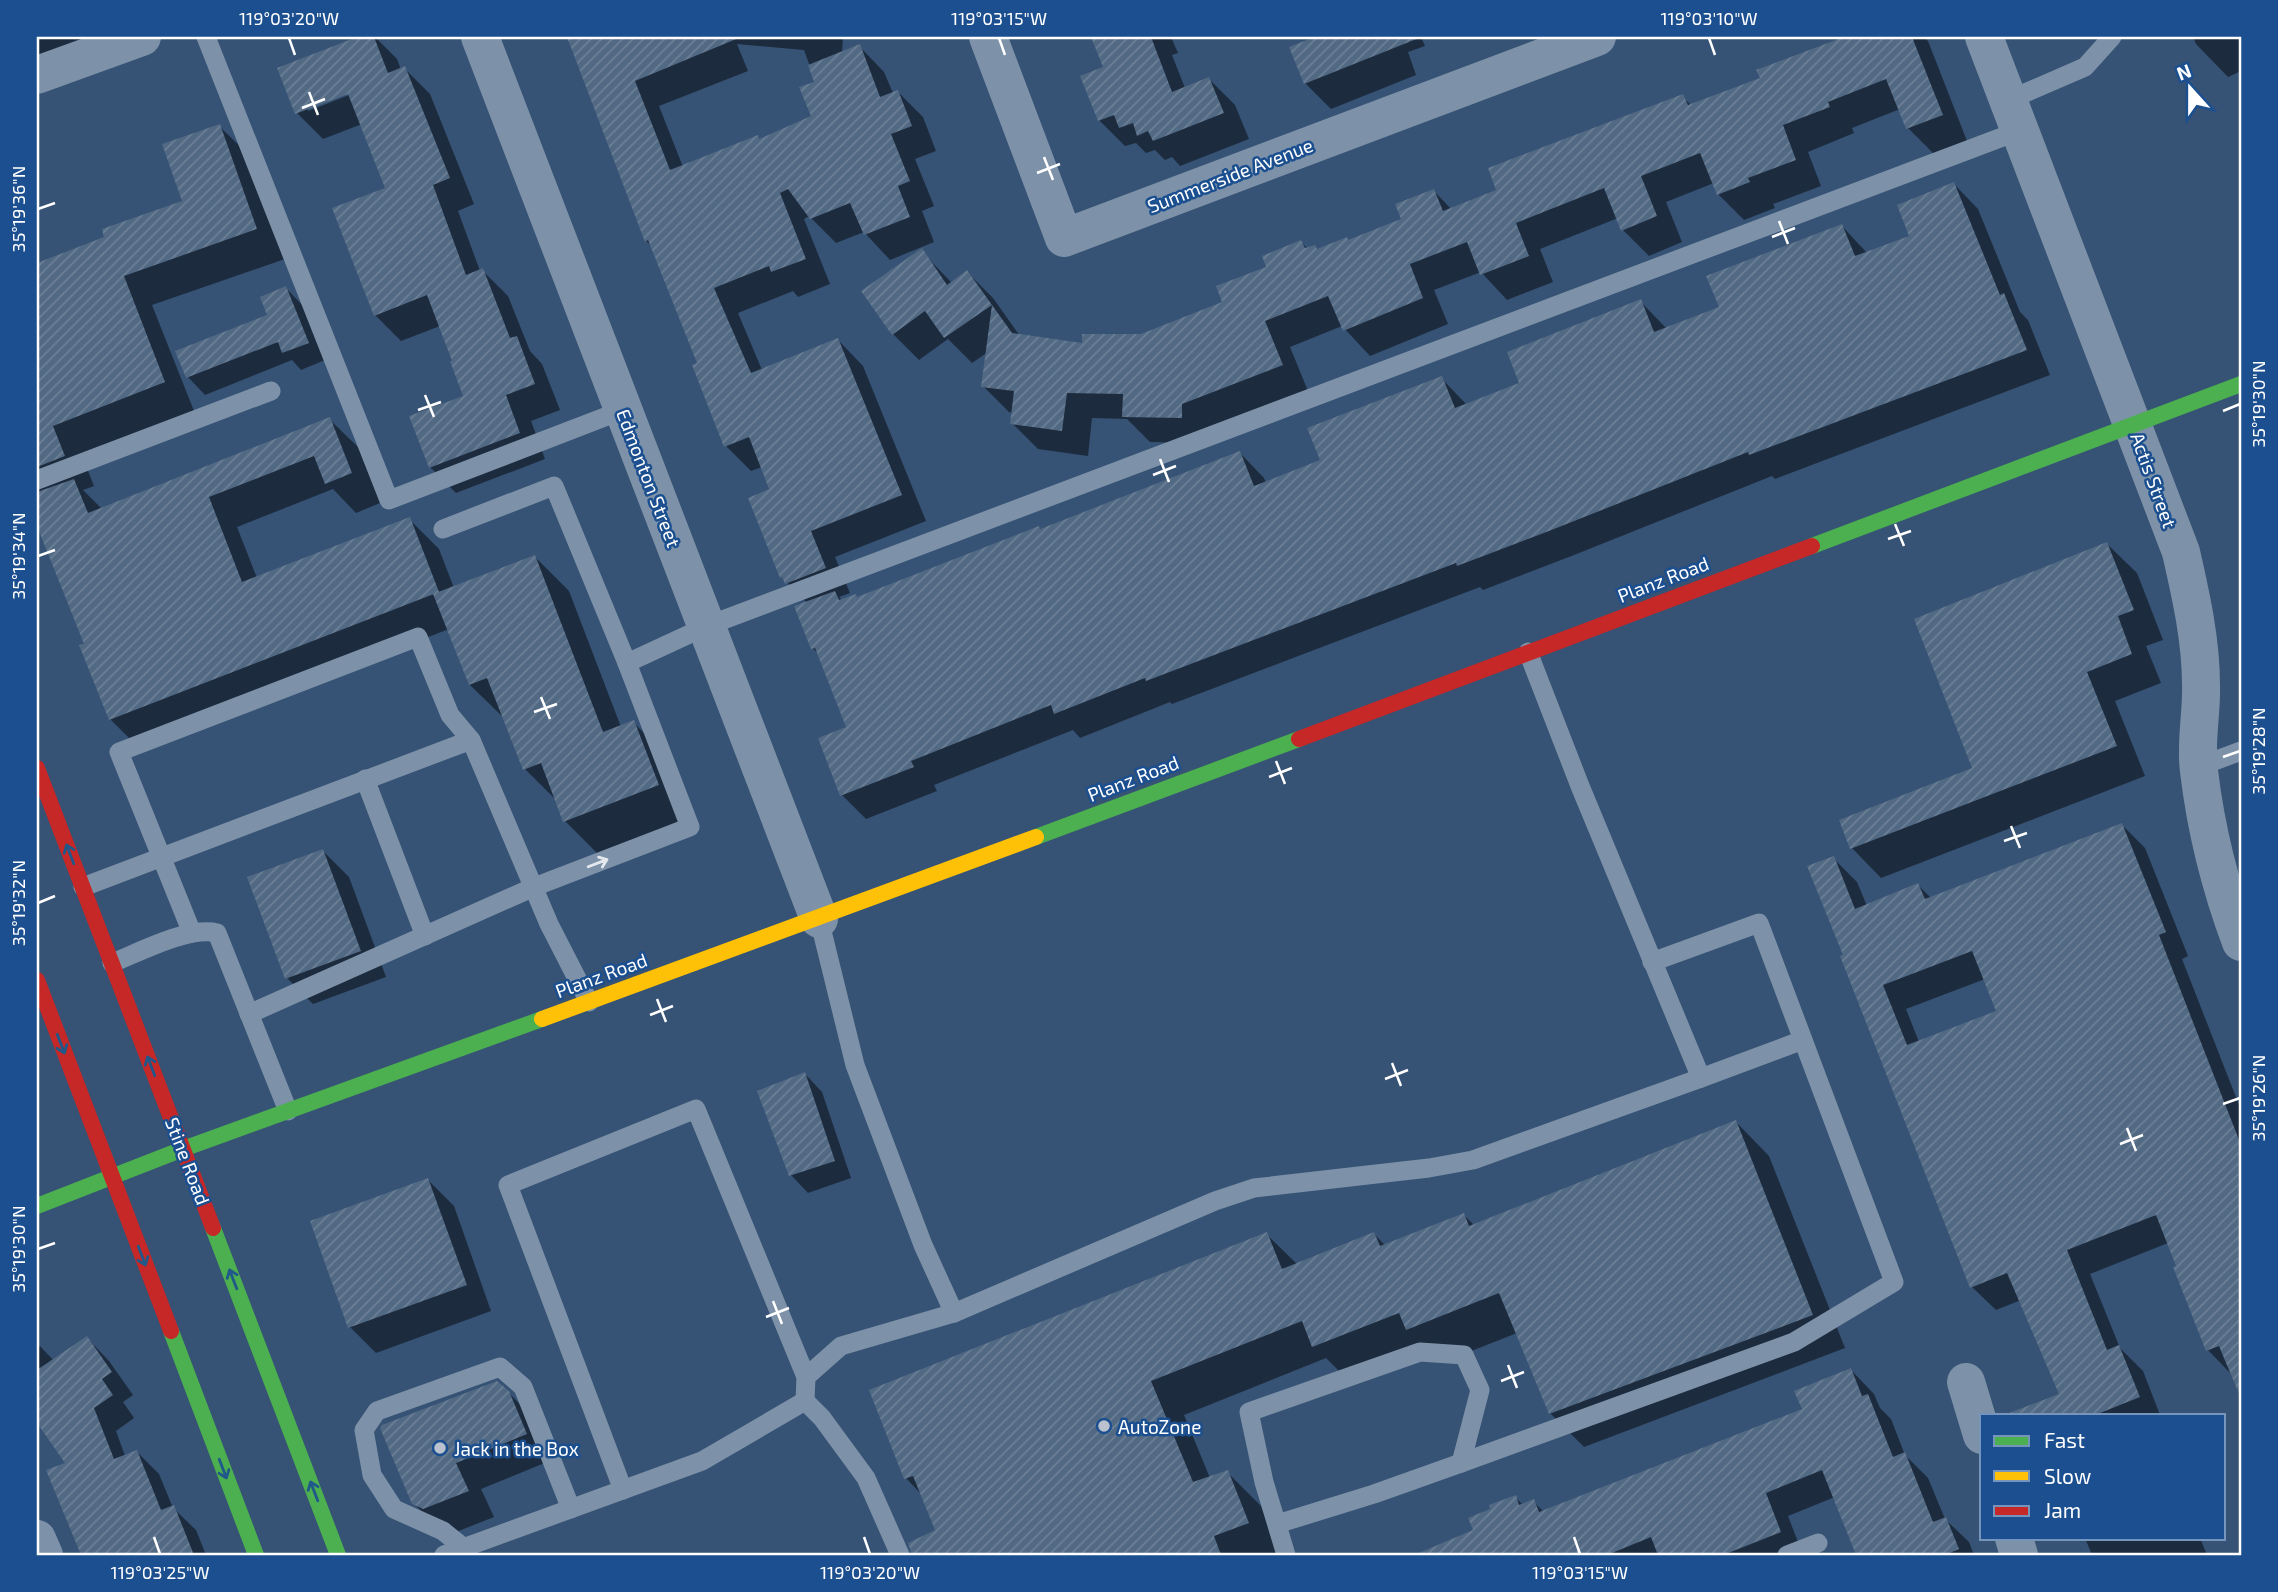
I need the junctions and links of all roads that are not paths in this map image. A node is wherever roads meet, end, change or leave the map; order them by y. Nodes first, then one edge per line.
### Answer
1 (142, 37) edge
2 (206, 37) edge
3 (480, 37) edge
4 (988, 37) edge
5 (1597, 37) edge
6 (1984, 37) edge
7 (2112, 37) edge
8 (1511, 52) edge
9 (37, 75) edge
10 (2015, 115) junction
11 (2241, 384) edge
12 (271, 391) dead end
13 (623, 410) junction
14 (2134, 424) junction
15 (37, 480) edge
16 (443, 529) dead end
17 (707, 626) junction
18 (1528, 652) junction
19 (627, 663) junction
20 (471, 740) junction
21 (2241, 751) edge
22 (2198, 767) junction
23 (37, 768) edge
24 (365, 779) junction
25 (162, 857) junction
26 (83, 887) junction
27 (534, 887) junction
28 (819, 919) junction
29 (192, 933) junction
30 (425, 936) junction
31 (2241, 942) edge
32 (1652, 962) junction
33 (112, 963) junction
34 (37, 980) edge
35 (589, 1002) junction
36 (249, 1014) junction
37 (1803, 1040) junction
38 (1701, 1078) junction
39 (288, 1111) junction
40 (183, 1149) junction
41 (112, 1176) junction
42 (37, 1206) edge
43 (954, 1314) junction
44 (806, 1377) junction
45 (1966, 1382) dead end
46 (804, 1401) junction
47 (1980, 1428) edge
48 (1461, 1463) junction
49 (623, 1490) junction
50 (571, 1509) junction
51 (1277, 1524) junction
52 (37, 1539) edge
53 (1818, 1543) dead end
54 (464, 1548) junction
55 (44, 1555) edge
56 (256, 1555) edge
57 (338, 1555) edge
58 (444, 1555) edge
59 (900, 1555) edge
60 (1286, 1555) edge
61 (1787, 1555) edge

1 - 9 street
2 - 13 lane
3 - 13 street, Edmonton Street
4 - 8 street, Summerside Avenue
5 - 8 street, Summerside Avenue
6 - 10 street, Actis Street
7 - 10 lane
10 - 14 street, Actis Street
10 - 17 lane
11 - 14 street, Planz Road
12 - 15 lane
13 - 17 street, Edmonton Street
14 - 18 street, Planz Road
14 - 22 street, Actis Street
16 - 19 lane
17 - 19 lane
17 - 28 street, Edmonton Street
18 - 28 street, Planz Road
18 - 32 lane
27 -> 19 lane
20 - 24 lane
20 - 25 lane
20 - 27 lane
21 - 22 lane
22 - 31 street, Actis Street
26 -> 23 street, Stine Road
24 - 25 lane
24 - 30 lane
25 - 26 lane
25 - 29 lane
26 - 33 street, Stine Road
27 - 30 lane
27 - 35 lane
28 - 35 street, Planz Road
28 - 43 lane
29 - 33 lane
29 - 36 lane
30 - 36 lane
32 - 37 lane
32 - 38 lane
40 -> 33 street, Stine Road
34 -> 41 street
35 - 39 street, Planz Road
36 - 39 lane
37 - 38 lane
37 - 48 lane
38 - 43 lane
39 - 40 street, Planz Road
40 - 41 street, Planz Road
57 -> 40 street, Stine Road
41 - 42 street, Planz Road
41 -> 56 street
43 - 44 lane
44 - 46 lane
44 - 49 lane
45 - 47 street
46 - 49 lane
46 - 59 lane
48 - 51 lane
48 - 51 lane
49 - 50 lane
50 - 54 lane
50 - 54 lane
51 - 60 lane
52 - 55 street
53 - 61 lane
54 - 58 lane

